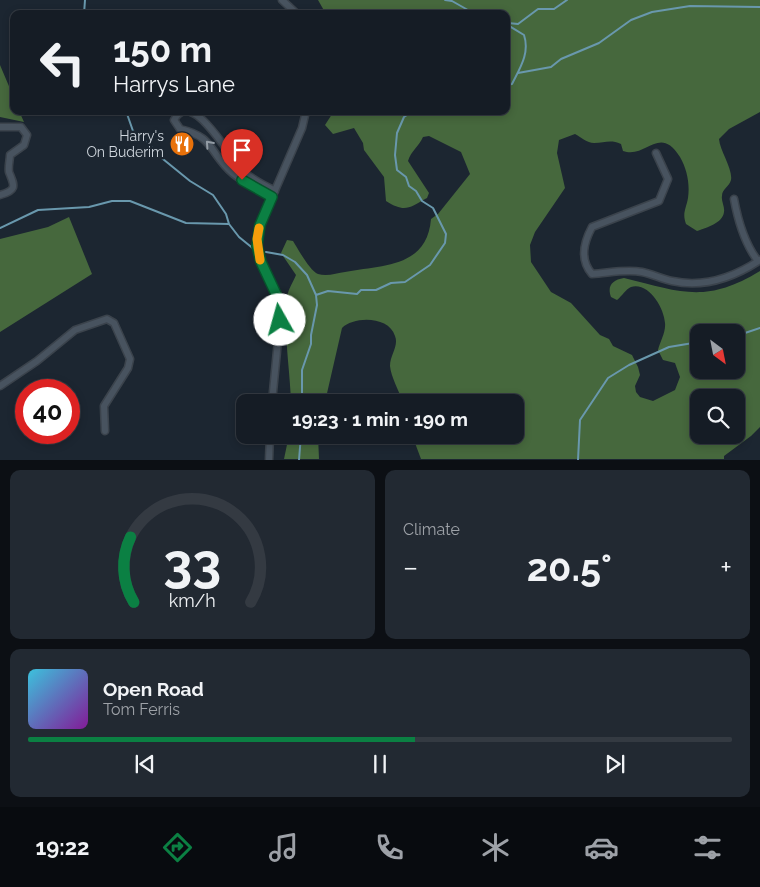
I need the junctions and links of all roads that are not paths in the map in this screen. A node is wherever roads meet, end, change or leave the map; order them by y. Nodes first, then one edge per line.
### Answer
1 (282, 0) edge
2 (293, 10) edge
3 (176, 115) edge
4 (196, 115) edge
5 (305, 115) edge
6 (0, 127) edge
7 (656, 153) dead end
8 (273, 194) junction
9 (0, 196) edge
10 (734, 199) dead end
11 (759, 260) edge
12 (0, 386) edge
13 (273, 394) edge
14 (105, 431) dead end
15 (270, 444) edge
16 (269, 460) edge

1 - 2 street
8 -> 3 street
4 -> 8 street
5 - 8 street
6 - 9 street
7 - 11 street
8 - 13 street
10 - 11 street
12 - 14 street
15 - 16 street

